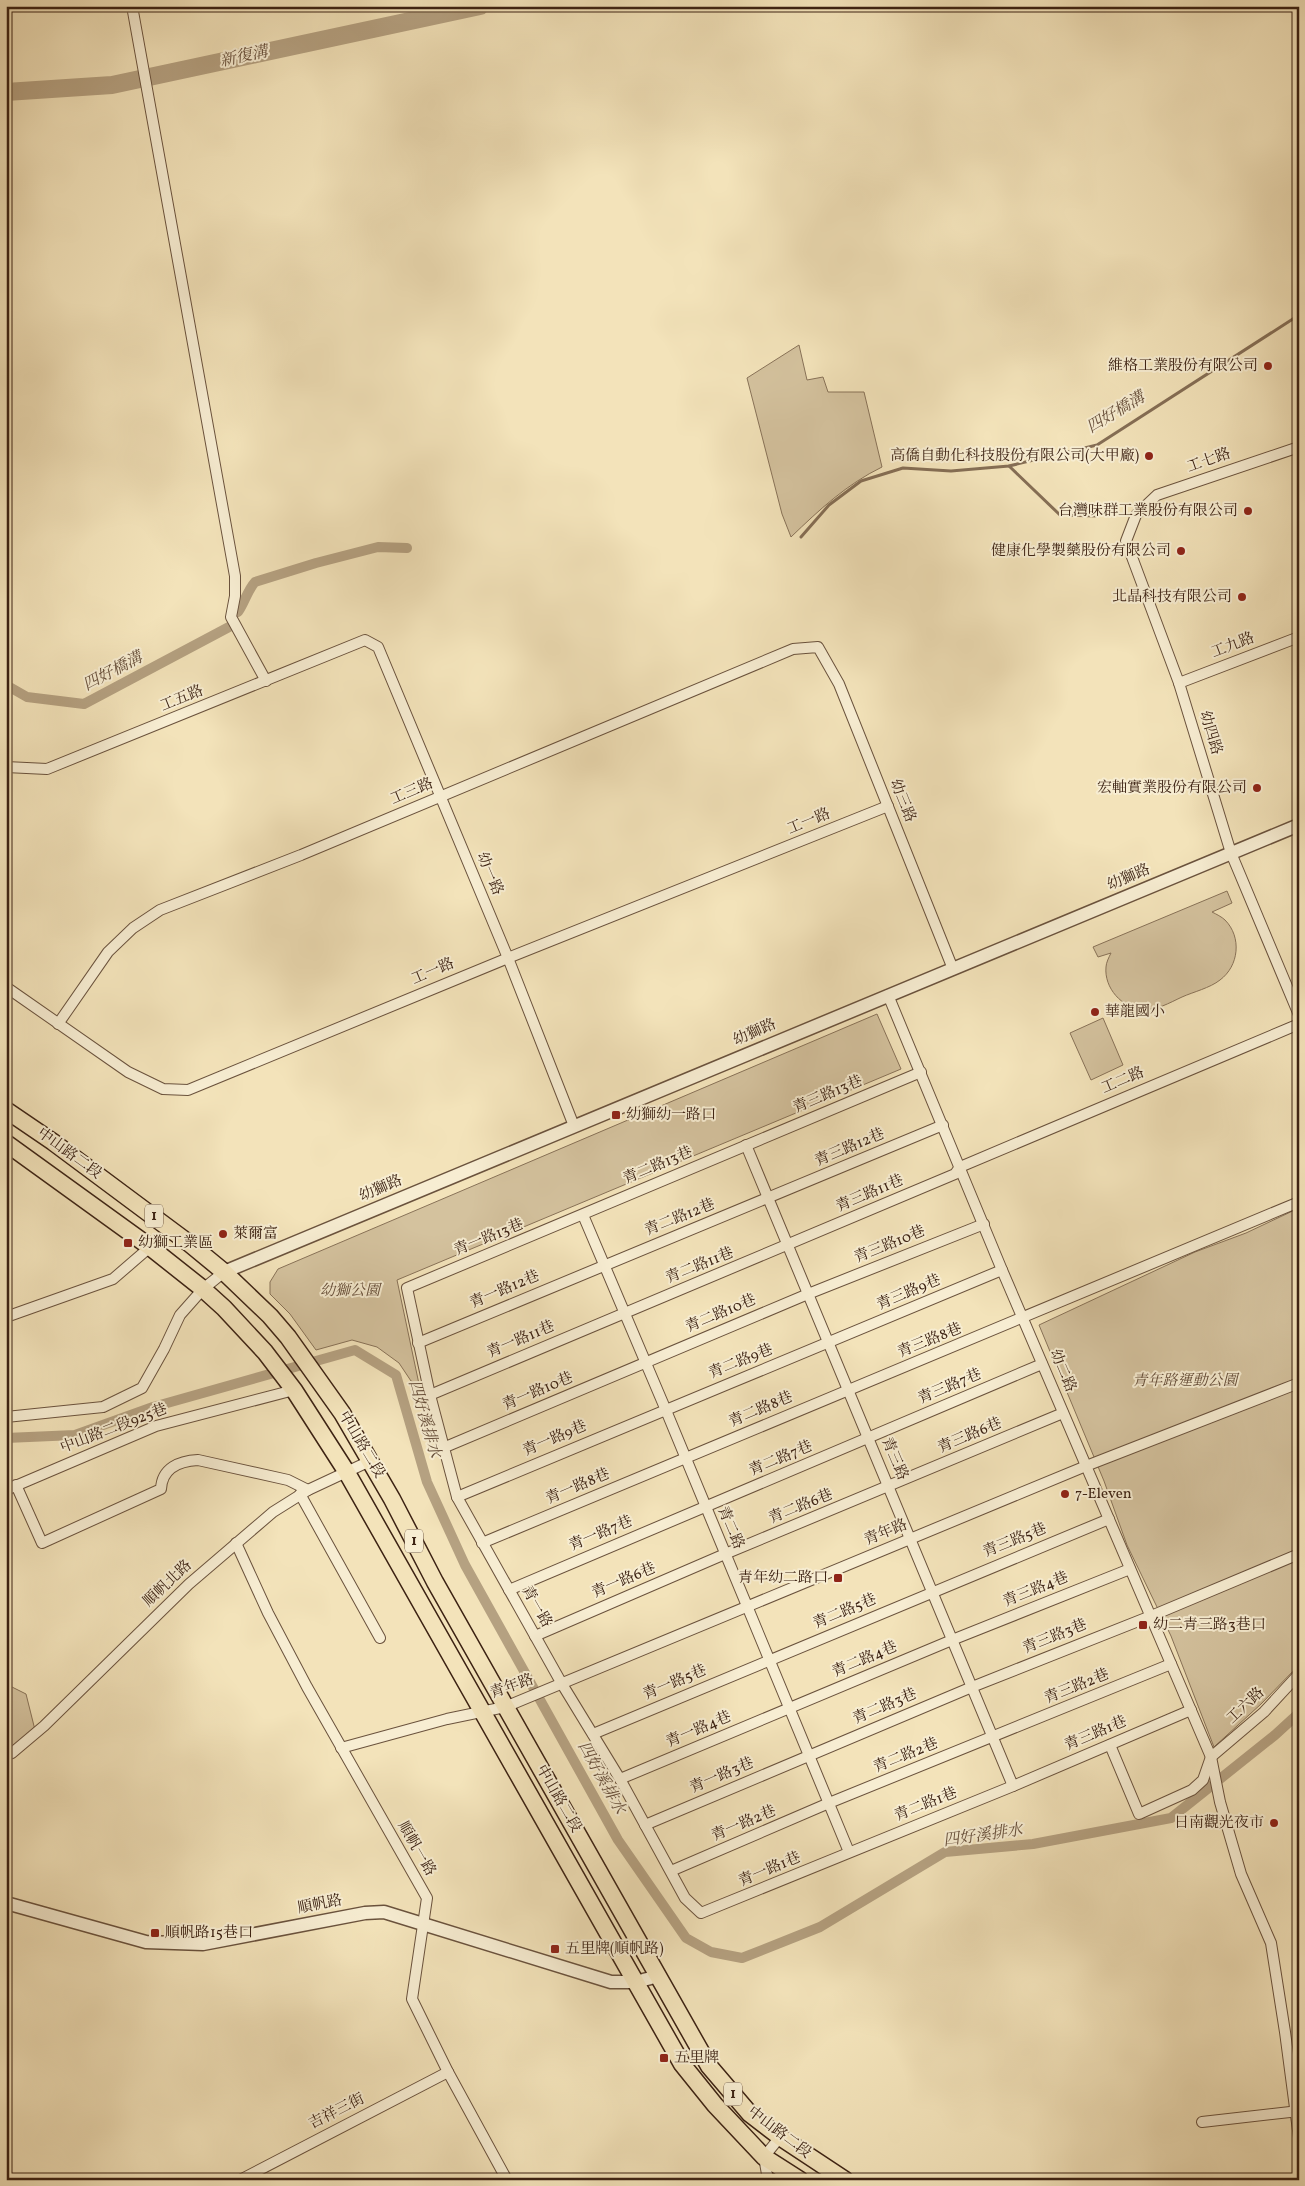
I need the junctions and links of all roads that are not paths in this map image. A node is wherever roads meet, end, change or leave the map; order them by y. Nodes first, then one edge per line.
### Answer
1 (132, 6) edge
2 (1299, 447) edge
3 (1136, 514) joint
4 (1299, 637) edge
5 (365, 640) joint
6 (818, 647) joint
7 (266, 681) junction
8 (1179, 683) junction
9 (6, 767) edge
10 (440, 797) junction
11 (888, 806) junction
12 (1299, 825) edge
13 (1230, 853) junction
14 (508, 958) junction
15 (953, 969) junction
16 (6, 987) edge
17 (888, 995) junction
18 (1299, 1014) edge
19 (58, 1024) junction
20 (1299, 1024) edge
21 (921, 1072) junction
22 (6, 1110) edge
23 (943, 1125) junction
24 (574, 1126) junction
25 (6, 1143) edge
26 (746, 1145) junction
27 (960, 1167) junction
28 (768, 1198) junction
29 (1299, 1202) edge
30 (583, 1215) junction
31 (984, 1224) junction
32 (788, 1246) junction
33 (150, 1247) junction
34 (604, 1265) junction
35 (1002, 1270) junction
36 (224, 1272) junction
37 (407, 1288) joint
38 (203, 1289) junction
39 (808, 1294) junction
40 (624, 1313) junction
41 (6, 1317) edge
42 (1023, 1319) junction
43 (418, 1343) junction
44 (828, 1344) junction
45 (645, 1362) junction
46 (1042, 1364) junction
47 (1299, 1382) edge
48 (294, 1390) junction
49 (848, 1390) junction
50 (430, 1395) junction
51 (666, 1408) junction
52 (1063, 1413) junction
53 (6, 1417) edge
54 (868, 1438) junction
55 (443, 1448) junction
56 (685, 1458) junction
57 (370, 1461) junction
58 (1086, 1466) junction
59 (346, 1470) junction
60 (11, 1487) edge
61 (889, 1487) junction
62 (304, 1492) junction
63 (457, 1498) junction
64 (705, 1507) junction
65 (1109, 1519) junction
66 (912, 1539) junction
67 (236, 1543) junction
68 (482, 1543) junction
69 (724, 1554) junction
70 (1299, 1554) edge
71 (1130, 1568) junction
72 (509, 1590) junction
73 (932, 1591) junction
74 (747, 1606) junction
75 (1150, 1616) junction
76 (535, 1636) junction
77 (380, 1638) dead end
78 (952, 1640) junction
79 (769, 1660) junction
80 (1171, 1664) junction
81 (1299, 1674) edge
82 (562, 1684) junction
83 (972, 1687) junction
84 (506, 1708) junction
85 (790, 1708) junction
86 (1191, 1710) junction
87 (484, 1711) junction
88 (593, 1734) junction
89 (993, 1737) junction
90 (1110, 1745) junction
91 (341, 1748) junction
92 (6, 1755) edge
93 (810, 1755) junction
94 (1211, 1757) junction
95 (620, 1780) junction
96 (1013, 1786) junction
97 (830, 1803) junction
98 (645, 1825) junction
99 (849, 1852) junction
100 (671, 1872) junction
101 (6, 1903) edge
102 (701, 1913) joint
103 (424, 1923) junction
104 (658, 1976) junction
105 (636, 1982) junction
106 (448, 2072) junction
107 (1297, 2111) edge
108 (1202, 2122) dead end
109 (780, 2137) junction
110 (1299, 2138) edge
111 (764, 2157) junction
112 (240, 2180) edge
113 (507, 2180) edge
114 (768, 2180) edge
115 (800, 2180) edge
116 (845, 2180) edge

1 - 7 street
2 - 3 street, 工七路
3 - 8 street, 幼四路
4 - 8 street, 工九路
5 - 7 street, 工五路
5 - 10 street, 幼一路
6 - 10 street, 工三路
6 - 11 street, 幼三路
7 - 9 street, 工五路
8 - 13 street, 幼四路
10 - 14 street, 幼一路
10 - 19 street, 工三路
11 - 14 street, 工一路
11 - 15 street, 幼三路
12 - 13 street, 幼獅路
13 - 15 street, 幼獅路
13 - 18 street, 幼四路
14 - 19 street, 工一路
14 - 24 street, 幼一路
15 - 17 street, 幼獅路
16 - 19 street, 工一路
17 - 21 street, 幼二路
17 - 24 street, 幼獅路
20 - 27 street, 工二路
21 - 23 street, 幼二路
21 - 26 street, 青三路13巷
22 - 36 main road, 中山路二段 / 1
23 - 27 street, 幼二路
23 - 28 street, 青三路12巷
24 - 36 street, 幼獅路
25 - 33 main road, 中山路二段 / 1
26 - 28 street, 青三路
26 - 30 street, 青二路13巷
27 - 31 street, 幼二路
27 - 32 street, 青三路11巷
28 - 32 street, 青三路
28 - 34 street, 青二路12巷
29 - 42 street, 青三路8巷
30 - 34 street, 青二路
30 - 37 street, 青一路13巷
31 - 35 street, 幼二路
31 - 39 street, 青三路10巷
32 - 39 street, 青三路
32 - 40 street, 青二路11巷
33 - 38 main road, 中山路二段 / 1
33 - 41 street
34 - 40 street, 青二路
34 - 43 street, 青一路12巷
35 - 42 street, 幼二路
35 - 44 street, 青三路9巷
36 - 38 street
36 - 57 main road, 中山路二段 / 1
37 - 43 street, 青一路
38 - 48 main road, 中山路二段 / 1
38 - 53 street
39 - 44 street, 青三路
39 - 45 street, 青二路10巷
40 - 45 street, 青二路
40 - 50 street, 青一路11巷
42 - 46 street, 幼二路
42 - 49 street, 青三路8巷
43 - 50 street, 青一路
44 - 49 street, 青三路
44 - 51 street, 青二路9巷
45 - 51 street, 青二路
45 - 55 street, 青一路10巷
46 - 52 street, 幼二路
46 - 54 street, 青三路7巷
47 - 58 street, 青年路
48 - 59 main road, 中山路二段 / 1
48 - 60 street, 中山路二段925巷
49 - 54 street, 青三路
49 - 56 street, 青二路8巷
50 - 55 street, 青一路
51 - 56 street, 青二路
51 - 63 street, 青一路9巷
52 - 58 street, 幼二路
52 - 61 street, 青三路6巷
54 - 61 street, 青三路
54 - 64 street, 青二路7巷
55 - 63 street, 青一路
56 - 64 street, 青二路
56 - 68 street, 青一路8巷
57 - 59 street, 順帆北路
57 - 84 main road, 中山路二段 / 1
58 - 65 street, 幼二路
58 - 66 street, 青年路
59 - 62 street, 順帆北路
59 - 87 main road, 中山路二段 / 1
60 - 62 street
61 - 66 street, 青三路
61 - 69 street, 青二路6巷
62 - 67 street, 順帆北路
62 - 77 street
63 - 68 street, 青一路
64 - 69 street, 青二路
64 - 72 street, 青一路7巷
65 - 71 street, 幼二路
65 - 73 street, 青三路5巷
66 - 73 street, 青三路
66 - 74 street, 青年路
67 - 91 street, 順帆一路
67 - 92 street, 順帆北路
68 - 72 street, 青一路
69 - 74 street, 青二路
69 - 76 street, 青一路6巷
70 - 75 street, 青三路3巷
71 - 75 street, 幼二路
71 - 78 street, 青三路4巷
72 - 76 street, 青一路
73 - 78 street, 青三路
73 - 79 street, 青二路5巷
74 - 79 street, 青二路
74 - 82 street, 青年路
75 - 80 street, 幼二路
75 - 83 street, 青三路3巷
76 - 82 street, 青一路
78 - 83 street, 青三路
78 - 85 street, 青二路4巷
79 - 85 street, 青二路
79 - 88 street, 青一路5巷
80 - 86 street, 幼二路
80 - 89 street, 青三路2巷
81 - 94 street, 工六路
82 - 84 street, 青年路
82 - 88 street, 青一路
83 - 89 street, 青三路
83 - 93 street, 青二路3巷
84 - 87 street, 青年路
84 - 104 main road, 中山路二段 / 1
85 - 93 street, 青二路
85 - 95 street, 青一路4巷
86 - 90 street, 青三路1巷
86 - 94 street, 幼二路
87 - 91 street, 青年路
87 - 105 main road, 中山路二段 / 1
88 - 95 street, 青一路
89 - 96 street, 青三路
89 - 97 street, 青二路2巷
90 - 94 street
90 - 96 street, 青三路1巷
91 - 103 street, 順帆一路
93 - 97 street, 青二路
93 - 98 street, 青一路3巷
94 - 107 street, 幼二路
95 - 98 street, 青一路
96 - 99 street, 青二路1巷
97 - 99 street, 青二路
97 - 100 street, 青一路2巷
98 - 100 street, 青一路
99 - 102 street, 青一路1巷
100 - 102 street, 青一路
101 - 103 street, 順帆路
103 - 105 street, 順帆路
103 - 106 street, 順帆一路
104 - 105 street, 順帆路
104 - 109 main road, 中山路二段 / 1
105 - 111 main road, 中山路二段 / 1
106 - 112 street, 吉祥三街
106 - 113 street, 順帆一路
107 - 108 street
107 - 110 street, 幼二路
109 - 111 street
109 - 116 main road, 中山路二段 / 1
111 - 114 street
111 - 115 main road, 中山路二段 / 1

